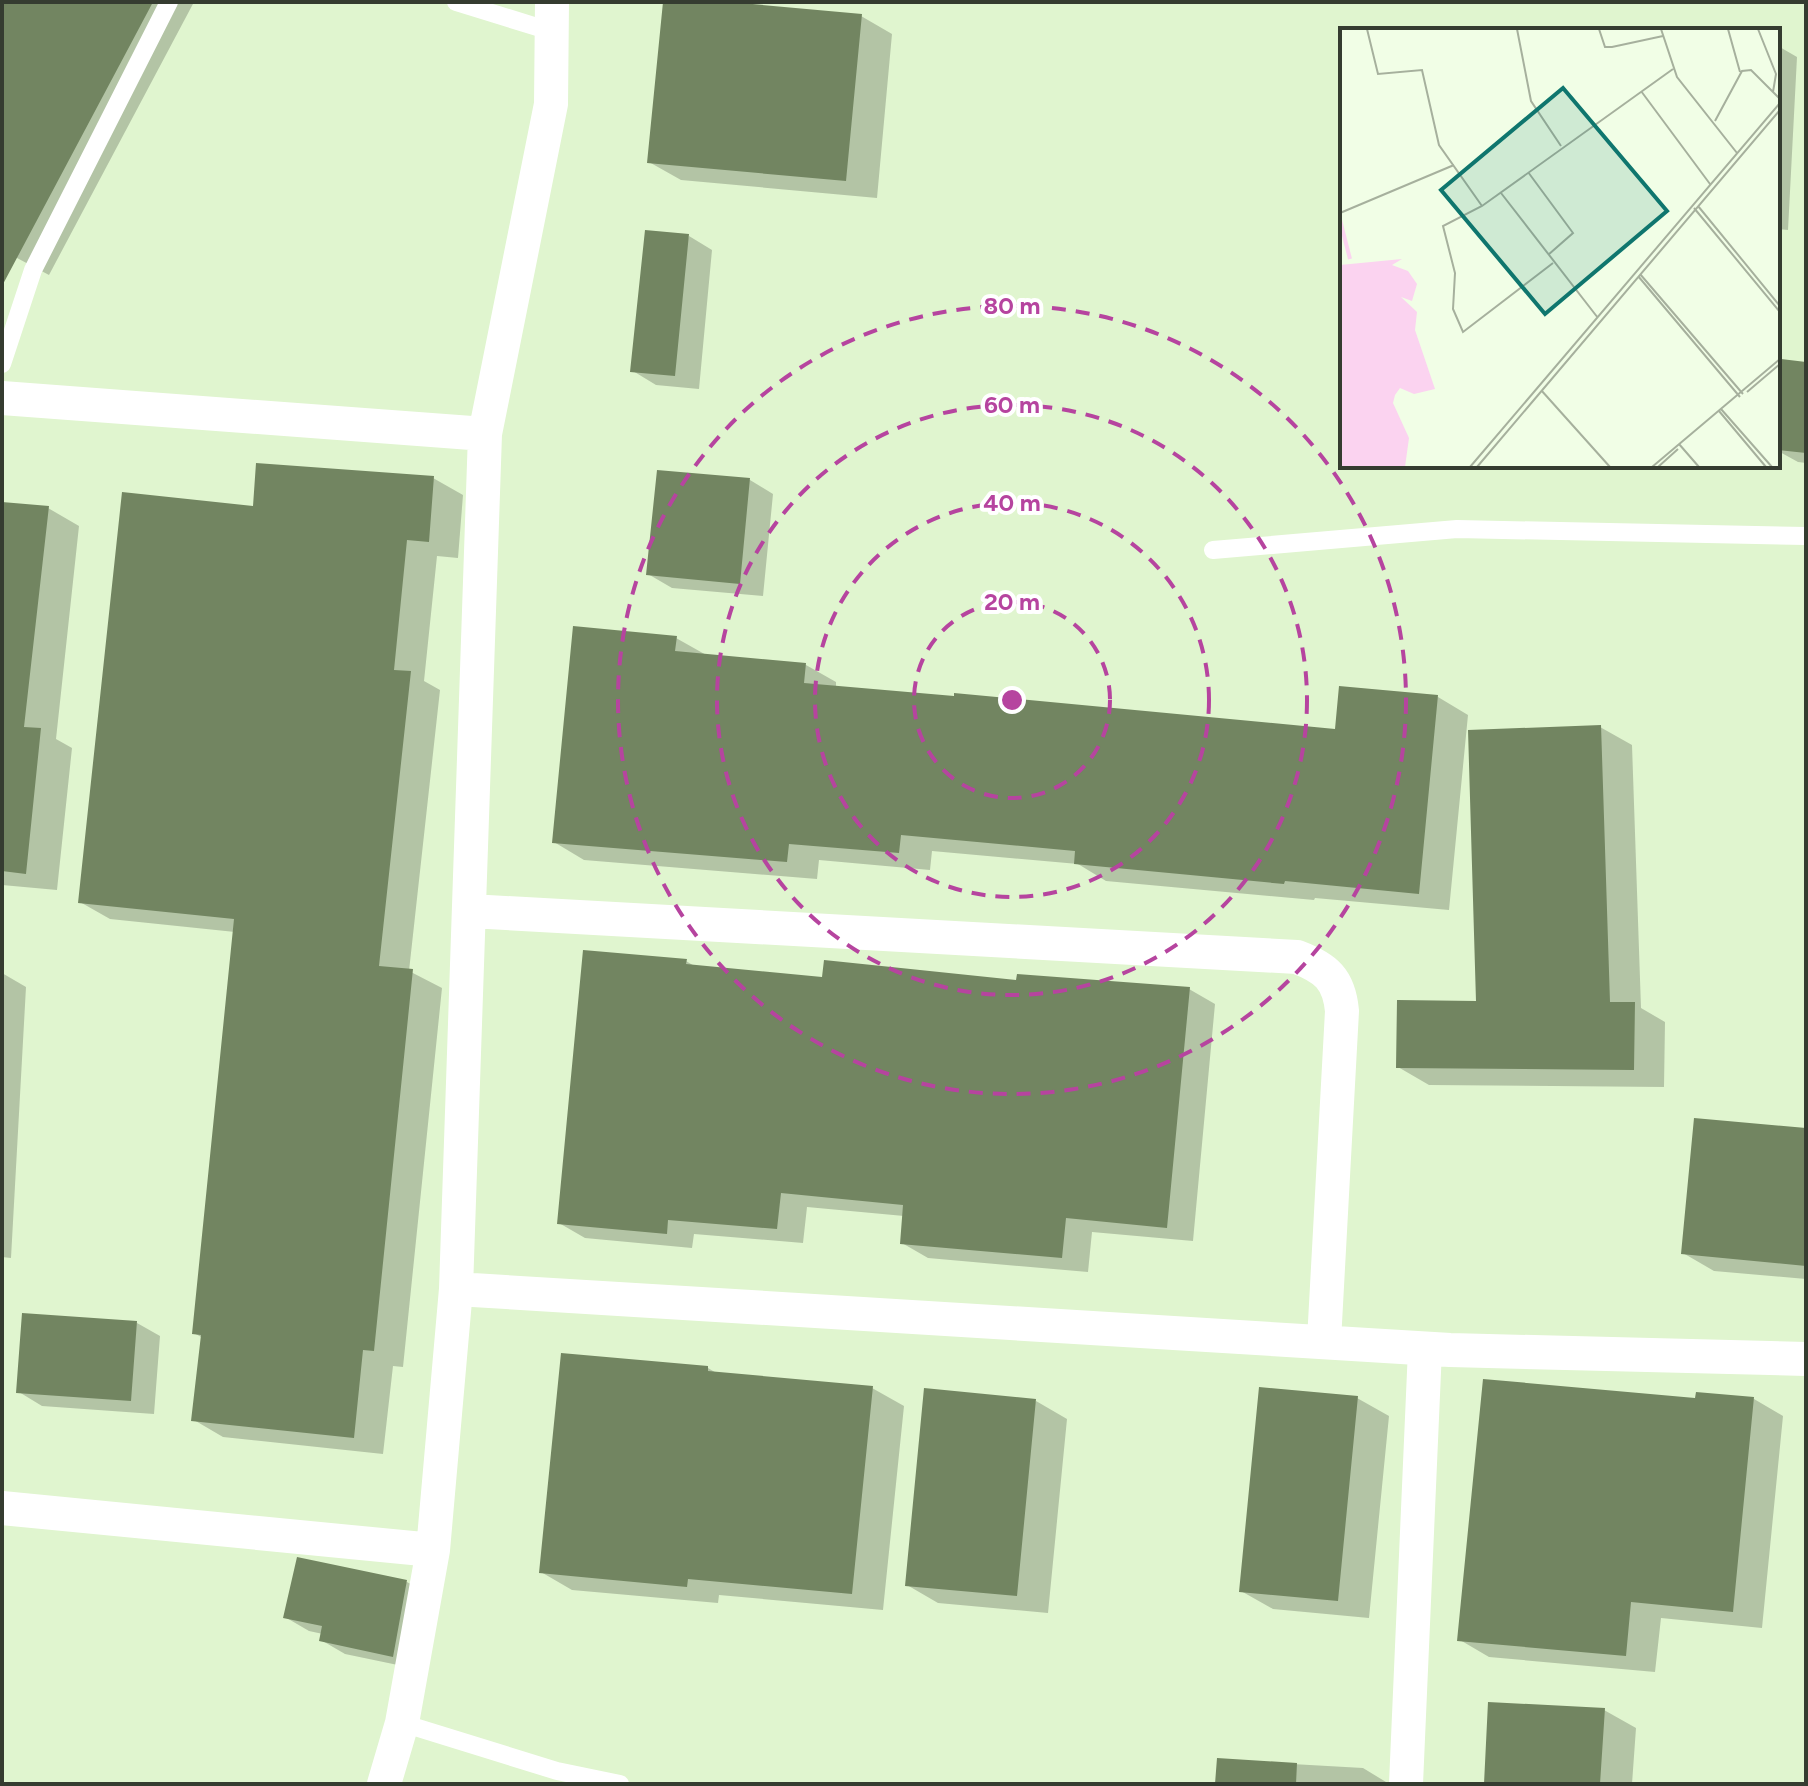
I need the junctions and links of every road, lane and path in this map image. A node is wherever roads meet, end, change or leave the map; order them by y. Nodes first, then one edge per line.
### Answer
1 (169, 2) edge
2 (456, 2) edge
3 (551, 17) edge
4 (11, 307) edge
5 (2, 364) edge
6 (2, 398) edge
7 (485, 434) junction
8 (1806, 536) edge
9 (1213, 550) dead end
10 (470, 911) junction
11 (456, 1289) junction
12 (1324, 1341) junction
13 (1425, 1349) junction
14 (1806, 1359) edge
15 (2, 1508) edge
16 (433, 1550) junction
17 (402, 1723) junction
18 (384, 1784) edge
19 (620, 1784) edge
20 (1406, 1784) edge

1 - 4 lane
2 - 3 lane
3 - 7 street
4 - 5 lane
6 - 7 street
7 - 10 street
8 - 9 lane
10 - 11 street
10 - 12 street
11 - 12 street
11 - 16 street
12 - 13 street
13 - 14 street
13 - 20 street
15 - 16 street
16 - 17 street
17 - 18 street
17 - 19 lane

